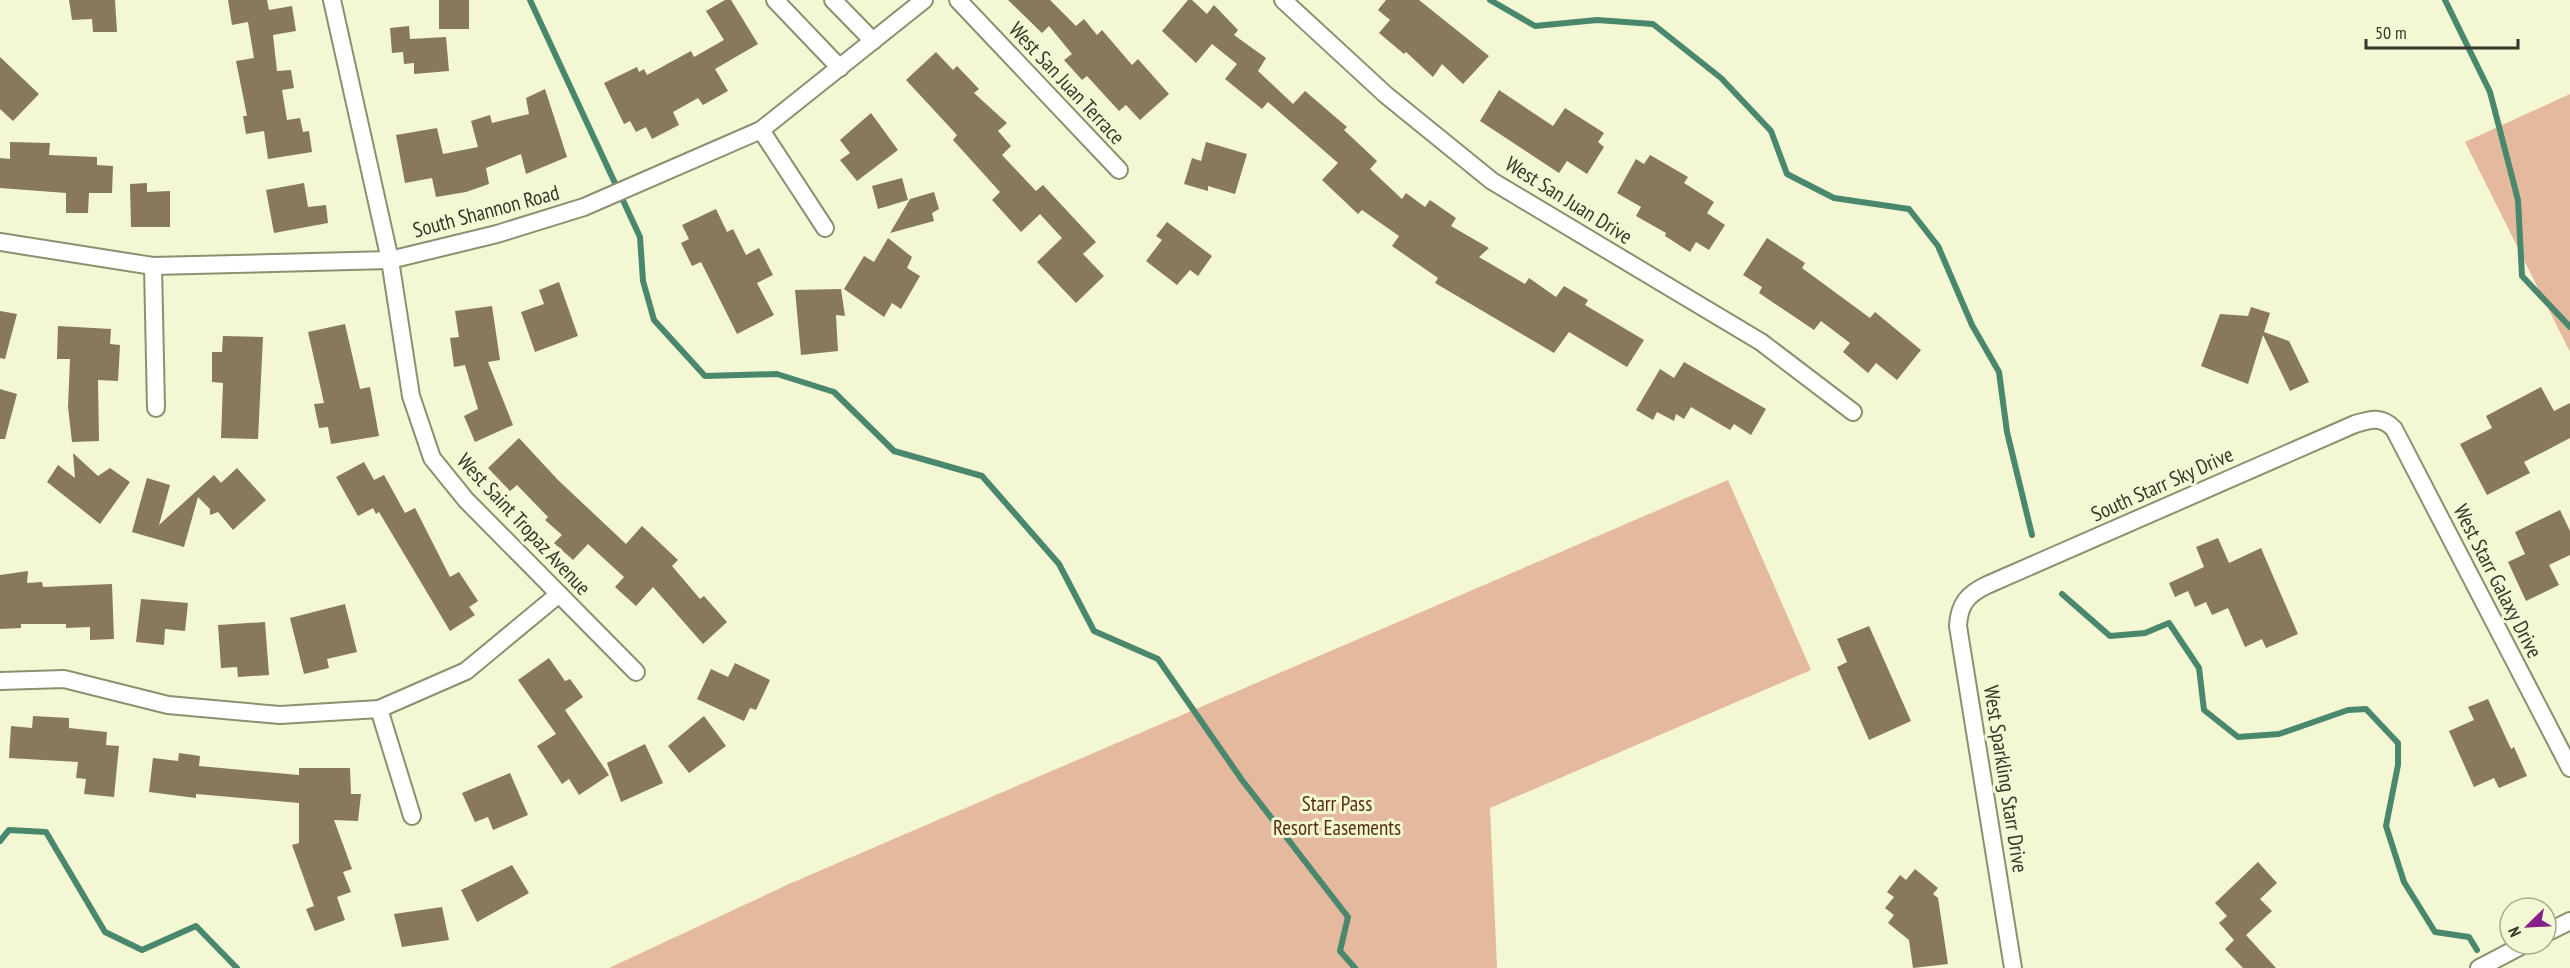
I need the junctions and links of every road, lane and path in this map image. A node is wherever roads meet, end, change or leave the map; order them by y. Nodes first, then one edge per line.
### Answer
1 (332, 0) edge
2 (775, 0) edge
3 (833, 0) edge
4 (924, 0) edge
5 (958, 0) edge
6 (1283, 0) edge
7 (873, 41) junction
8 (840, 68) junction
9 (761, 130) junction
10 (1119, 170) dead end
11 (825, 228) dead end
12 (0, 242) edge
13 (390, 260) junction
14 (153, 266) junction
15 (156, 408) dead end
16 (1853, 412) dead end
17 (2381, 419) joint
18 (558, 594) junction
19 (1965, 599) joint
20 (636, 672) dead end
21 (0, 681) edge
22 (379, 709) junction
23 (2570, 768) edge
24 (412, 816) dead end
25 (2502, 956) edge
26 (2013, 968) edge
27 (2479, 968) edge

1 - 13 street, West Saint Tropaz Avenue
2 - 8 street
3 - 7 street
4 - 7 street, South Shannon Road
5 - 10 street, West San Juan Terrace
6 - 16 street, West San Juan Drive
7 - 8 street, South Shannon Road
8 - 9 street, South Shannon Road
9 - 11 street
9 - 13 street, South Shannon Road
12 - 14 street, South Shannon Road
13 - 14 street, South Shannon Road
13 - 18 street, West Saint Tropaz Avenue
14 - 15 street
17 - 19 street, South Starr Sky Drive
17 - 23 street, West Starr Galaxy Drive
18 - 20 street, West Saint Tropaz Avenue
18 - 22 street
19 - 26 street, West Sparkling Starr Drive
21 - 22 street
22 - 24 street
25 - 27 street

